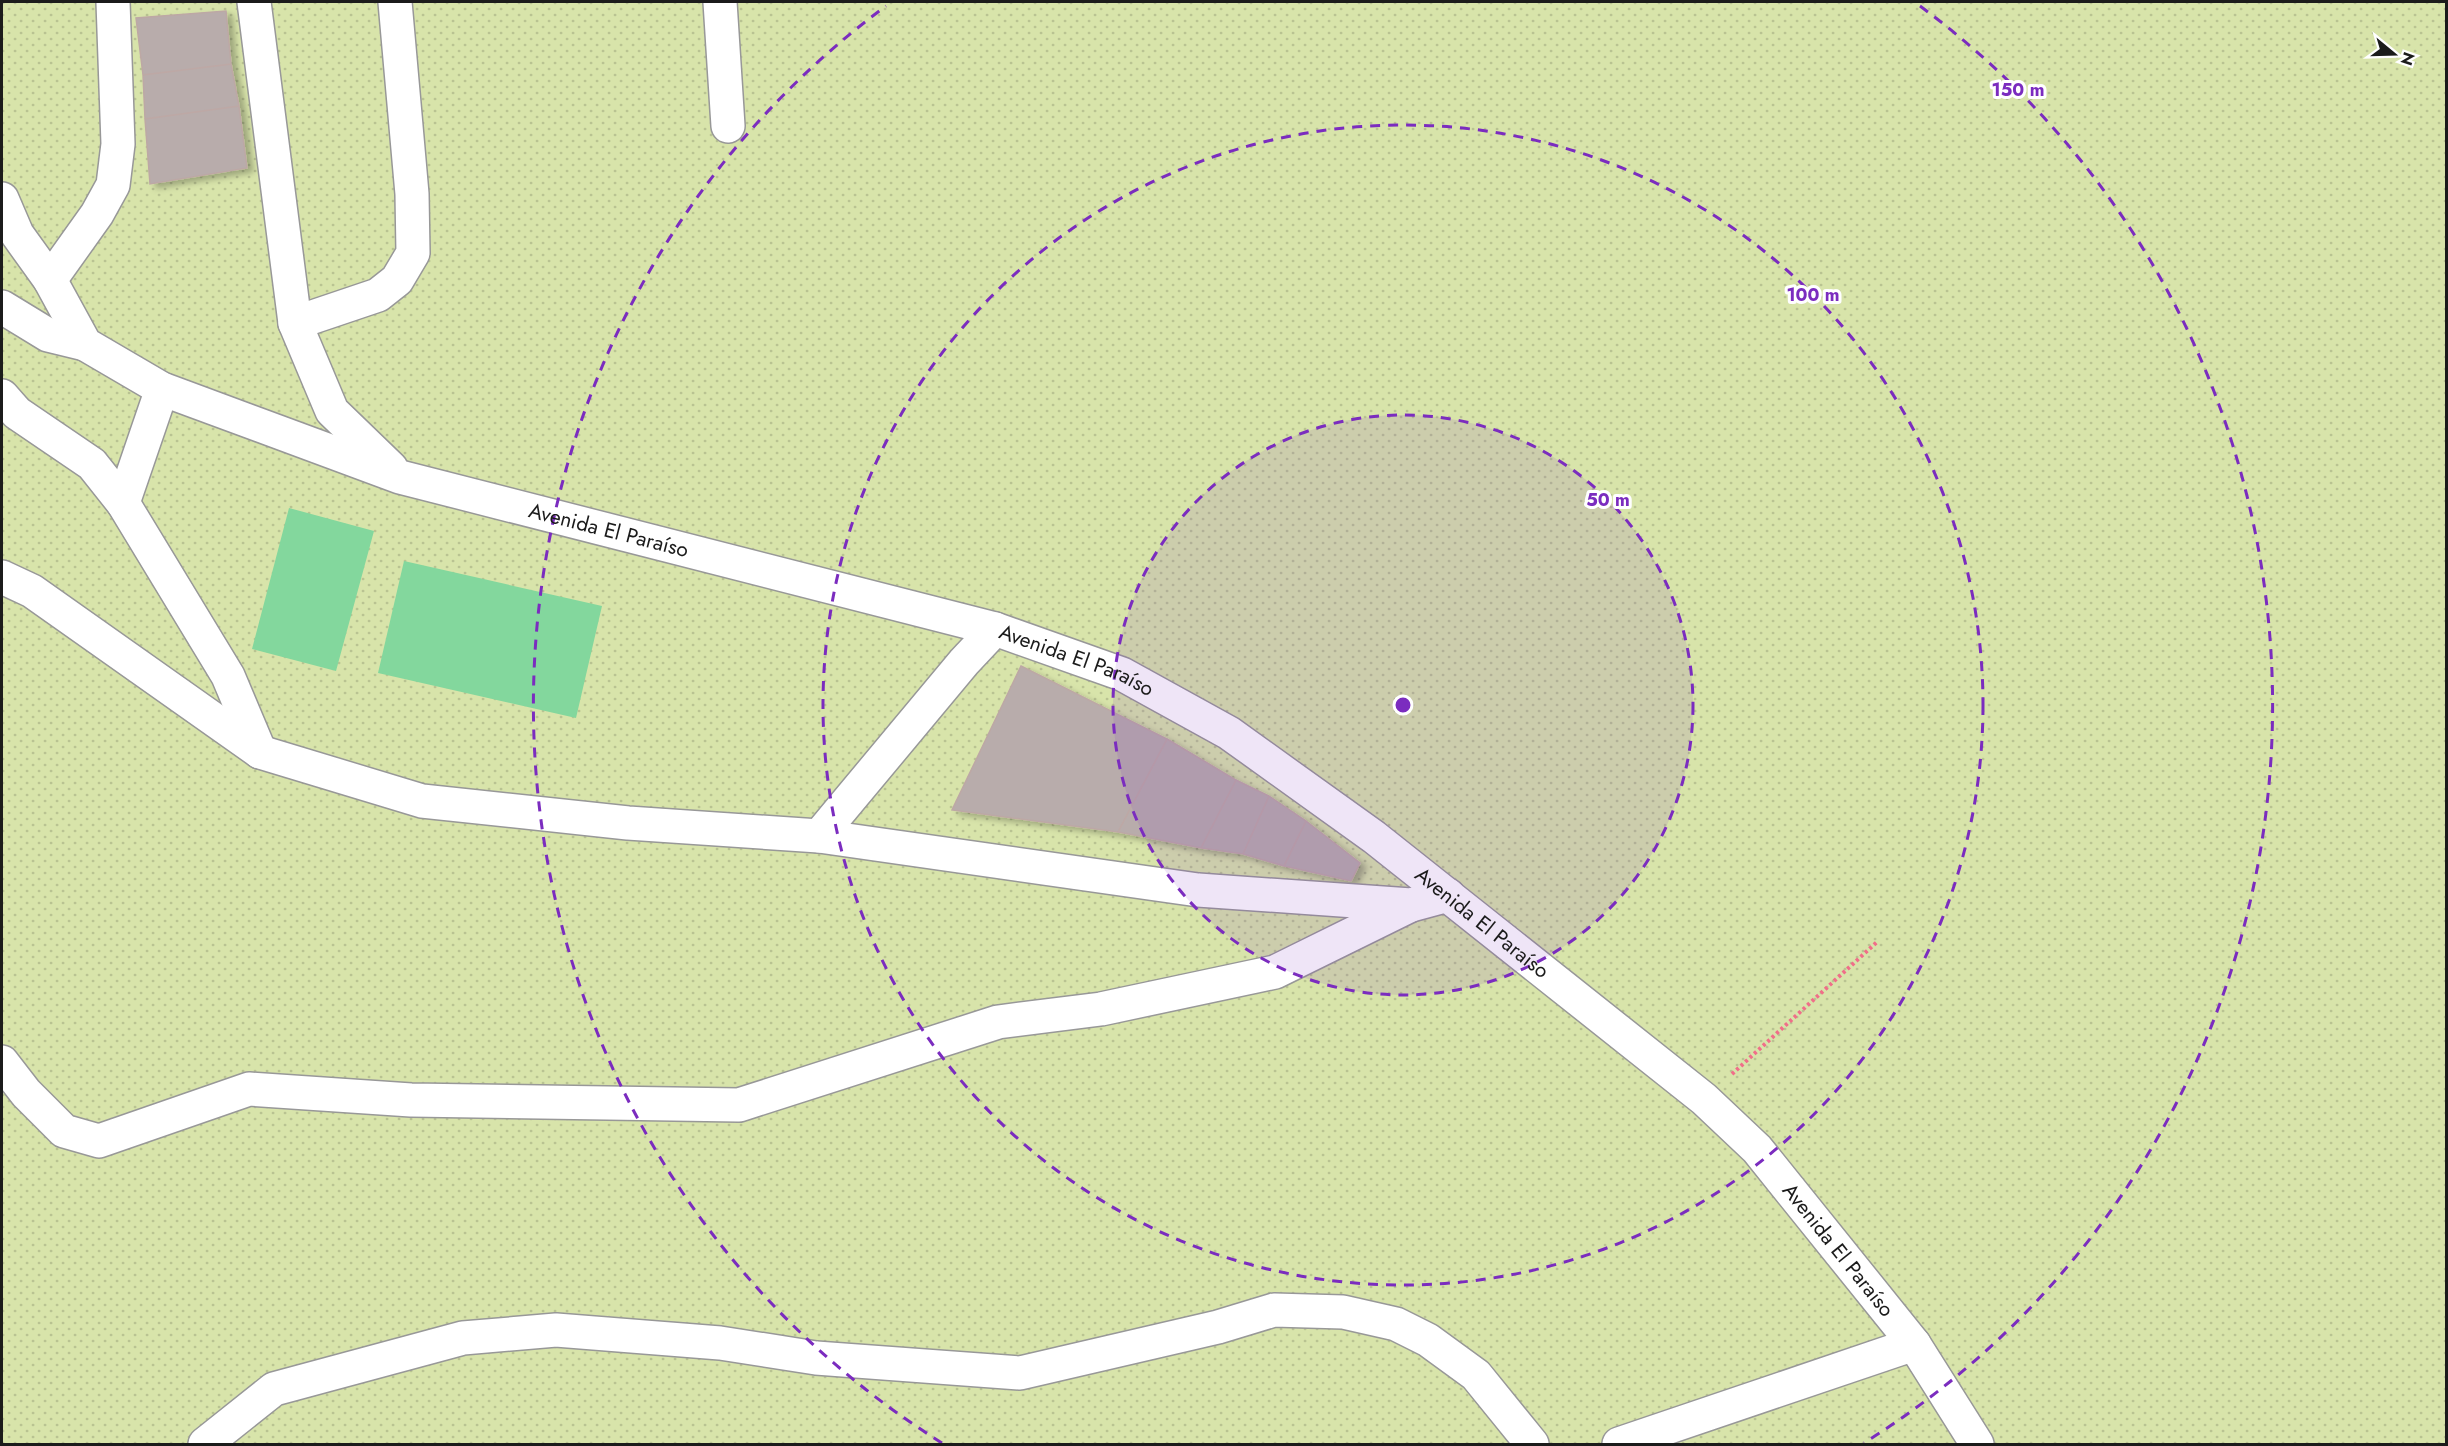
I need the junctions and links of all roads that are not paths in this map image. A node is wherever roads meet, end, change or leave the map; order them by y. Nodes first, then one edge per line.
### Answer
1 (113, 2) edge
2 (254, 2) edge
3 (395, 2) edge
4 (720, 2) edge
5 (728, 126) dead end
6 (2, 199) edge
7 (50, 280) junction
8 (2, 307) edge
9 (295, 323) junction
10 (85, 344) junction
11 (162, 389) junction
12 (7, 406) edge
13 (400, 477) junction
14 (123, 503) junction
15 (2, 577) edge
16 (995, 629) junction
17 (260, 752) junction
18 (819, 836) junction
19 (1448, 896) junction
20 (1411, 905) junction
21 (2, 1062) edge
22 (1914, 1344) junction
23 (205, 1444) edge
24 (1532, 1444) edge
25 (1619, 1444) edge
26 (1977, 1444) edge

1 - 7 street
2 - 9 street
3 - 9 street
4 - 5 street
6 - 7 street
7 - 10 street
8 - 10 street
9 - 13 street
10 - 11 street, Avenida El Paraíso
11 - 13 street, Avenida El Paraíso
11 - 14 street
12 - 14 street
13 - 16 street, Avenida El Paraíso
14 - 17 street
15 - 17 street
16 - 18 street
16 - 19 street, Avenida El Paraíso
17 - 18 street
18 - 20 street
19 - 20 street
19 - 22 street, Avenida El Paraíso
20 - 21 street
22 - 25 street
22 - 26 street, Avenida El Paraíso
23 - 24 street

